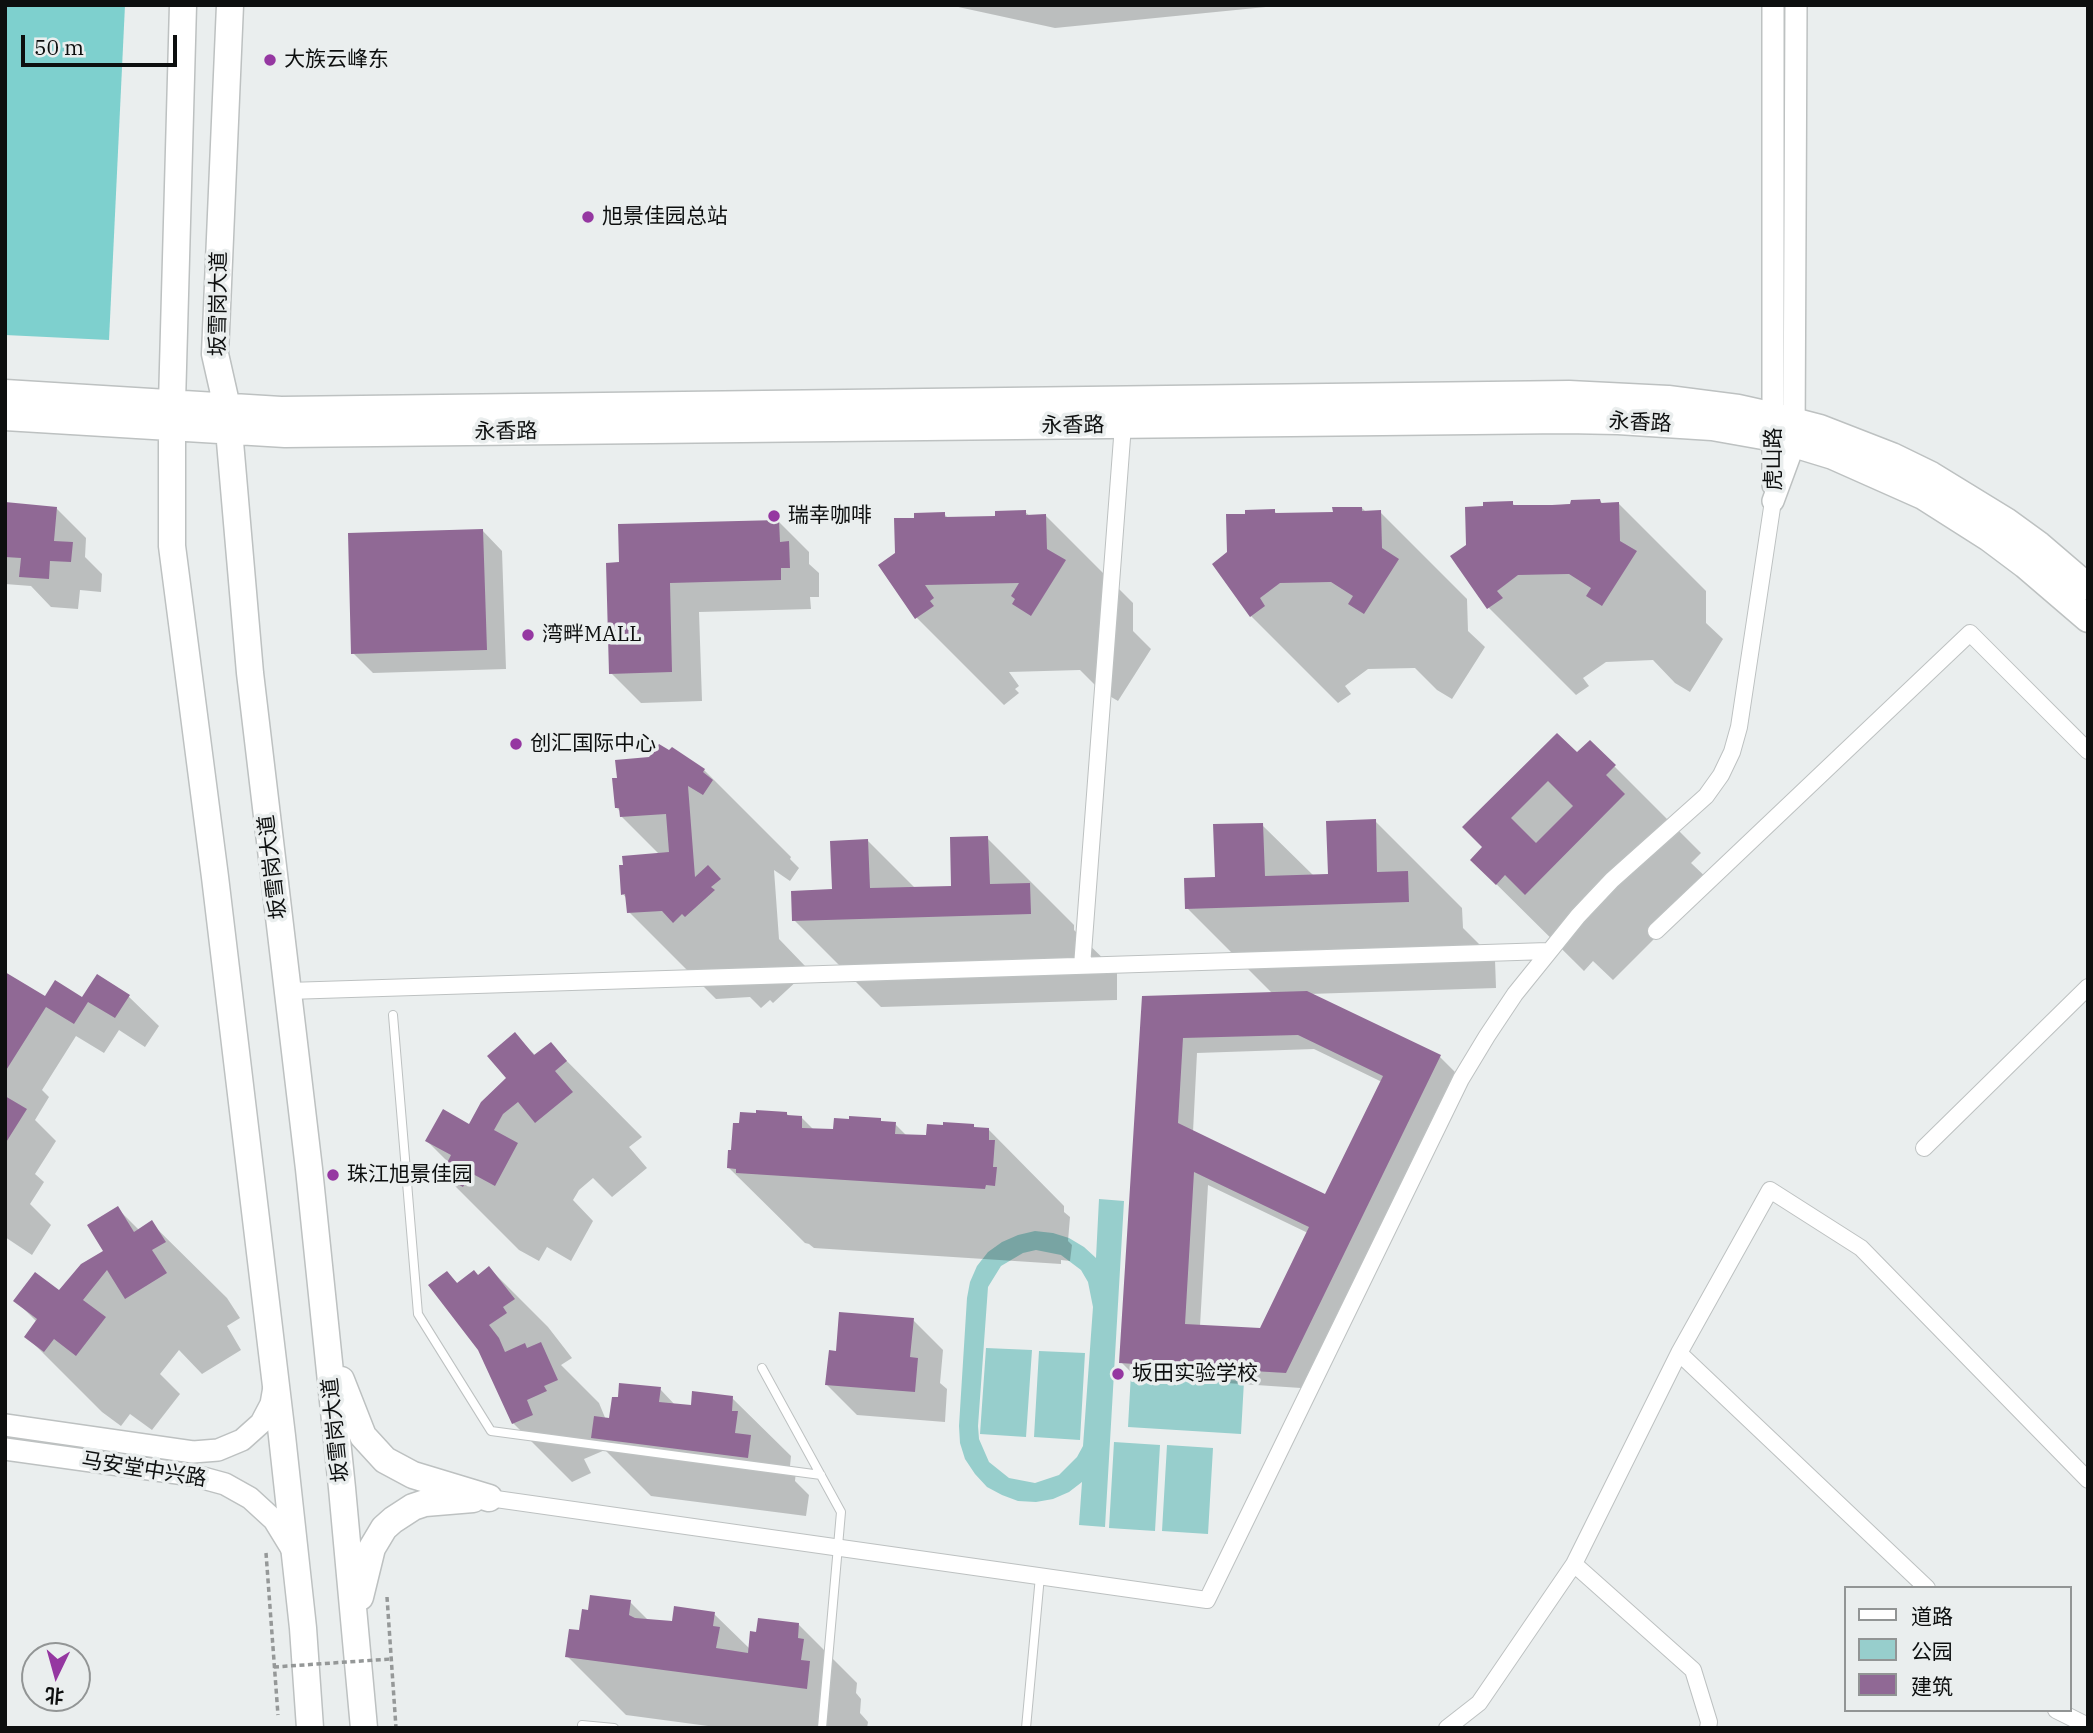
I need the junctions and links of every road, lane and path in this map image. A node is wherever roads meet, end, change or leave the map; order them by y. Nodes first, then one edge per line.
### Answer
1 (183, 5) edge
2 (230, 5) edge
3 (1773, 5) edge
4 (1796, 5) edge
5 (5, 393) edge
6 (172, 415) junction
7 (5, 417) edge
8 (228, 419) junction
9 (1123, 425) junction
10 (1784, 430) junction
11 (1773, 501) joint
12 (2088, 587) edge
13 (2088, 619) edge
14 (2088, 751) edge
15 (1656, 931) dead end
16 (1548, 951) junction
17 (1082, 966) junction
18 (2088, 987) edge
19 (288, 991) junction
20 (393, 1015) dead end
21 (1924, 1148) dead end
22 (327, 1344) junction
23 (1679, 1353) junction
24 (762, 1367) dead end
25 (275, 1378) junction
26 (5, 1425) edge
27 (5, 1449) edge
28 (821, 1475) junction
29 (2088, 1480) edge
30 (489, 1498) junction
31 (838, 1547) junction
32 (266, 1553) dead end
33 (295, 1553) junction
34 (1574, 1564) junction
35 (1040, 1576) junction
36 (1925, 1586) edge
37 (387, 1597) dead end
38 (354, 1623) junction
39 (391, 1659) junction
40 (274, 1667) junction
41 (2060, 1712) edge
42 (278, 1715) dead end
43 (582, 1726) dead end
44 (2088, 1726) edge
45 (310, 1728) edge
46 (364, 1728) edge
47 (396, 1728) edge
48 (614, 1728) edge
49 (822, 1728) edge
50 (1026, 1728) edge
51 (1447, 1728) edge
52 (1709, 1728) edge

1 - 6 main road
2 - 8 main road, 坂雪岗大道
3 - 10 street, 虎山路
4 - 10 street, 虎山路
5 - 6 main road, 永香路
6 - 7 main road, 永香路
6 - 8 main road, 永香路
6 - 25 main road
8 - 9 main road, 永香路
8 - 10 main road, 永香路
8 - 19 main road, 坂雪岗大道
9 - 10 main road, 永香路
9 - 17 street
10 - 11 street, 虎山路
10 - 12 main road, 永香路
10 - 13 main road, 永香路
11 - 16 street
14 - 15 street
16 - 17 street
16 - 35 street
17 - 19 street
18 - 21 street
19 - 22 main road, 坂雪岗大道
20 - 28 lane
22 - 30 main road
22 - 38 main road, 坂雪岗大道
23 - 29 street
23 - 34 street
23 - 36 street
24 - 28 lane
25 - 26 street, 马安堂中兴路
25 - 33 main road
27 - 33 street, 马安堂中兴路
28 - 31 lane
30 - 31 street
30 - 38 main road
31 - 35 street
31 - 49 lane
32 - 40 path
33 - 45 main road
34 - 51 street
34 - 52 street
35 - 50 lane
37 - 39 path
38 - 46 main road, 坂雪岗大道
39 - 40 path, bridge
39 - 47 path
40 - 42 path
41 - 44 street
43 - 48 lane

